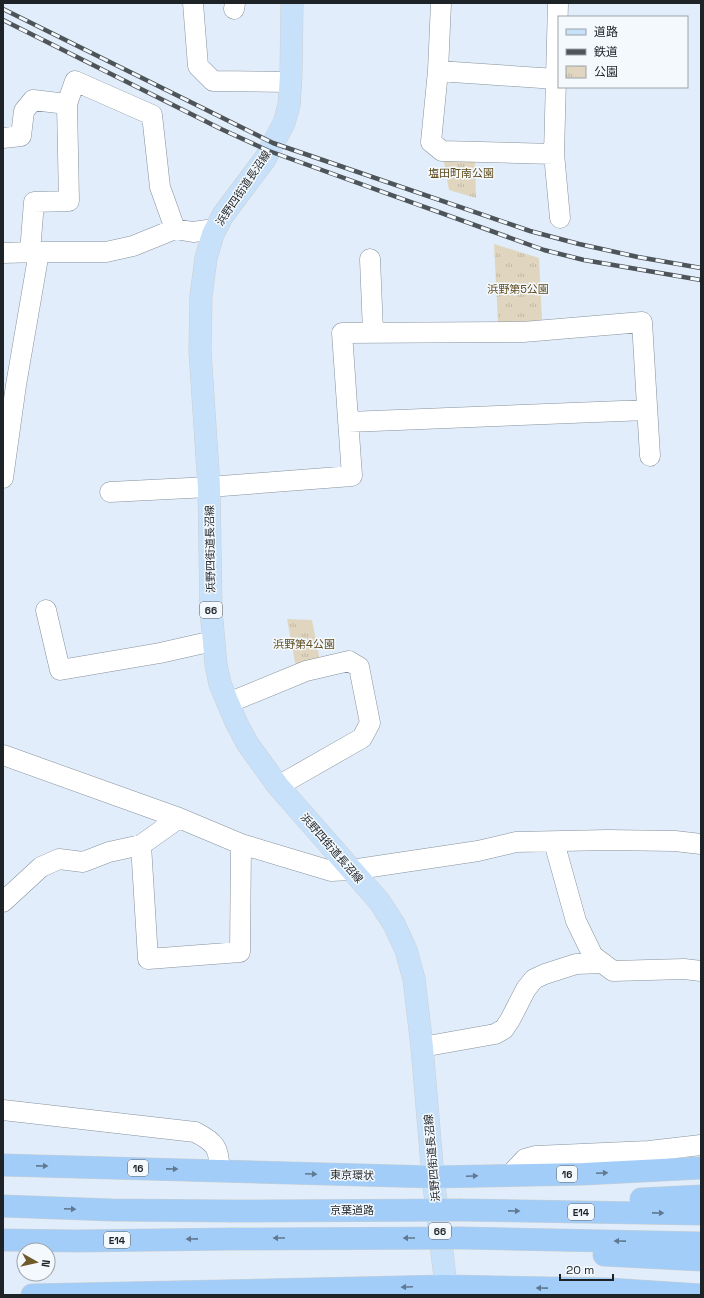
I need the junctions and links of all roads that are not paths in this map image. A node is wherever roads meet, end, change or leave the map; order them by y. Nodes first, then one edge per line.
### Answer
1 (193, 3) edge
2 (292, 3) edge
3 (441, 3) edge
4 (558, 3) edge
5 (438, 72) junction
6 (556, 79) junction
7 (291, 82) junction
8 (67, 104) junction
9 (3, 138) edge
10 (554, 154) junction
11 (560, 218) dead end
12 (175, 229) junction
13 (216, 229) junction
14 (35, 252) junction
15 (3, 253) edge
16 (370, 259) dead end
17 (374, 332) junction
18 (647, 410) junction
19 (348, 422) junction
20 (650, 456) dead end
21 (3, 478) edge
22 (209, 487) junction
23 (110, 492) dead end
24 (46, 610) dead end
25 (214, 641) junction
26 (228, 703) junction
27 (3, 755) edge
28 (278, 786) junction
29 (179, 818) junction
30 (554, 842) junction
31 (141, 844) junction
32 (241, 844) junction
33 (701, 844) edge
34 (351, 870) junction
35 (3, 902) edge
36 (603, 963) junction
37 (701, 971) edge
38 (422, 1047) junction
39 (3, 1110) edge
40 (701, 1145) edge
41 (3, 1165) edge
42 (701, 1168) edge
43 (219, 1171) junction
44 (510, 1175) junction
45 (433, 1177) junction
46 (701, 1196) edge
47 (3, 1206) edge
48 (546, 1211) junction
49 (701, 1214) edge
50 (505, 1239) junction
51 (3, 1240) edge
52 (701, 1243) edge
53 (701, 1260) edge
54 (446, 1290) edge
55 (608, 1292) edge
56 (32, 1295) edge
57 (701, 1295) edge

1 - 7 street
2 - 7 main road, 浜野四街道長沼線 / 66
3 - 5 street
4 - 6 street
5 - 6 street
5 - 10 street
6 - 10 street
7 - 13 main road, 浜野四街道長沼線 / 66
8 - 9 street
8 - 12 street
8 - 14 street
10 - 11 street
12 - 13 street
12 - 14 street
13 - 22 main road, 浜野四街道長沼線 / 66
14 - 15 street
14 - 21 street
16 - 17 street
17 - 18 street
17 - 19 street
18 - 19 street
18 - 20 street
19 - 22 street
22 - 23 street
22 - 25 main road, 浜野四街道長沼線 / 66
24 - 25 street
25 - 26 main road, 浜野四街道長沼線 / 66
26 - 28 main road, 浜野四街道長沼線 / 66
26 - 28 street
27 - 29 street
28 - 34 main road, 浜野四街道長沼線 / 66
29 - 31 street
29 - 32 street
30 - 33 street
30 - 34 street
30 - 36 street
31 - 32 street
31 - 35 street
32 - 34 street
34 - 38 main road, 浜野四街道長沼線 / 66
36 - 37 street
36 - 38 street
38 - 45 main road, 浜野四街道長沼線 / 66
39 - 43 street
40 - 44 street
41 -> 43 highway, 東京環状 / 16
44 -> 42 highway, 東京環状 / 16
43 -> 45 highway, 東京環状 / 16
45 -> 44 highway, 東京環状 / 16
45 - 54 main road, 浜野四街道長沼線 / 66
46 - 48 highway
47 -> 48 highway, 京葉道路 / E14, bridge
48 -> 49 highway, 京葉道路 / E14
50 -> 51 highway, E14, bridge
52 -> 50 highway, E14
50 - 53 highway
55 -> 54 highway
54 -> 56 highway
55 - 57 highway

